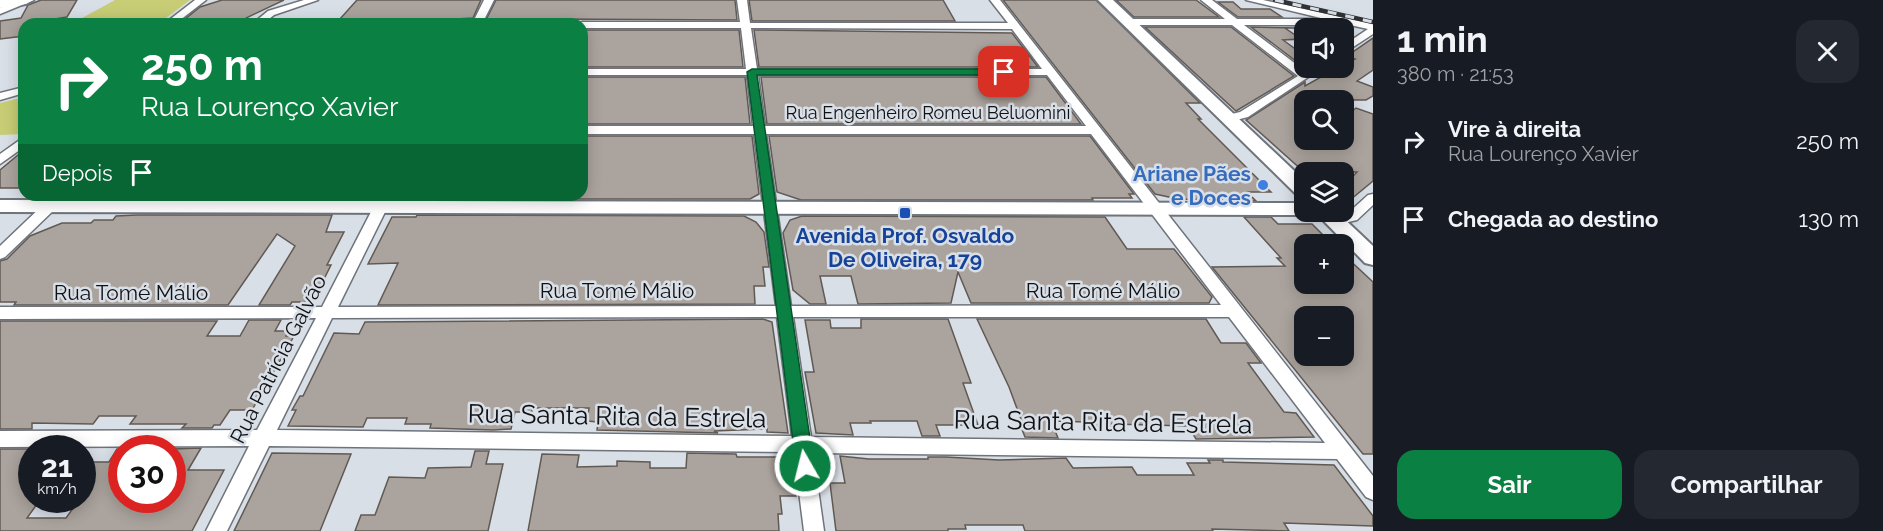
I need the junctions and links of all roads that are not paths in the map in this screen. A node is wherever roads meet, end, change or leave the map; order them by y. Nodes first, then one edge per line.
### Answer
1 (27, 0) edge
2 (201, 0) edge
3 (313, 0) edge
4 (489, 0) edge
5 (742, 0) edge
6 (995, 0) edge
7 (1105, 0) edge
8 (1206, 0) edge
9 (1251, 0) edge
10 (1, 2) edge
11 (0, 10) edge
12 (177, 18) edge
13 (264, 18) edge
14 (480, 18) edge
15 (1332, 18) edge
16 (1129, 22) junction
17 (1234, 22) junction
18 (1294, 22) edge
19 (1354, 23) edge
20 (588, 25) edge
21 (746, 25) junction
22 (1015, 26) junction
23 (1373, 29) edge
24 (1354, 43) edge
25 (1294, 68) edge
26 (588, 72) edge
27 (752, 72) junction
28 (1050, 72) junction
29 (1302, 78) edge
30 (18, 92) edge
31 (0, 97) edge
32 (1228, 118) junction
33 (588, 130) edge
34 (760, 130) junction
35 (1094, 130) junction
36 (18, 146) edge
37 (0, 160) edge
38 (1294, 181) edge
39 (1373, 198) edge
40 (67, 203) edge
41 (0, 206) edge
42 (771, 207) junction
43 (1154, 207) junction
44 (380, 208) junction
45 (1294, 209) edge
46 (1354, 215) edge
47 (1336, 222) edge
48 (0, 254) edge
49 (1373, 258) edge
50 (785, 310) junction
51 (1234, 311) junction
52 (327, 312) junction
53 (0, 313) edge
54 (263, 438) junction
55 (0, 439) edge
56 (802, 445) junction
57 (1342, 452) junction
58 (1373, 491) edge
59 (216, 531) edge
60 (814, 531) edge

1 - 10 street
1 - 11 street
2 - 12 street
3 - 13 street
4 - 14 street
5 - 21 street
6 - 22 street
7 - 16 street
8 - 17 street
9 - 15 street
16 - 17 street
16 - 32 street
17 - 18 street
17 - 25 street
19 - 23 street
20 - 21 street
21 - 22 street
21 - 27 street
22 - 28 street
23 - 24 street
26 - 27 street
27 - 28 street
27 - 34 street
28 - 35 street
29 - 32 street
30 - 31 street
32 - 38 street
33 - 34 street, Rua Engenheiro Romeu Beluomini
34 - 35 street, Rua Engenheiro Romeu Beluomini
34 - 42 street
35 - 43 street
36 - 37 street
39 - 46 street
40 - 41 street
40 - 44 street
40 - 48 street
42 - 43 street
42 - 44 street
42 - 50 street
43 - 45 street
43 - 51 street
44 - 52 street, Rua Patrícia Galvão
47 - 49 street
50 - 51 street, Rua Tomé Málio
50 - 52 street, Rua Tomé Málio
50 - 56 street
51 - 57 street
52 - 53 street, Rua Tomé Málio
52 - 54 street, Rua Patrícia Galvão
54 - 55 street, Rua Santa Rita da Estrela
54 - 56 street, Rua Santa Rita da Estrela
54 - 59 street, Rua Patrícia Galvão
56 - 57 street, Rua Santa Rita da Estrela
56 - 60 street
57 - 58 street

